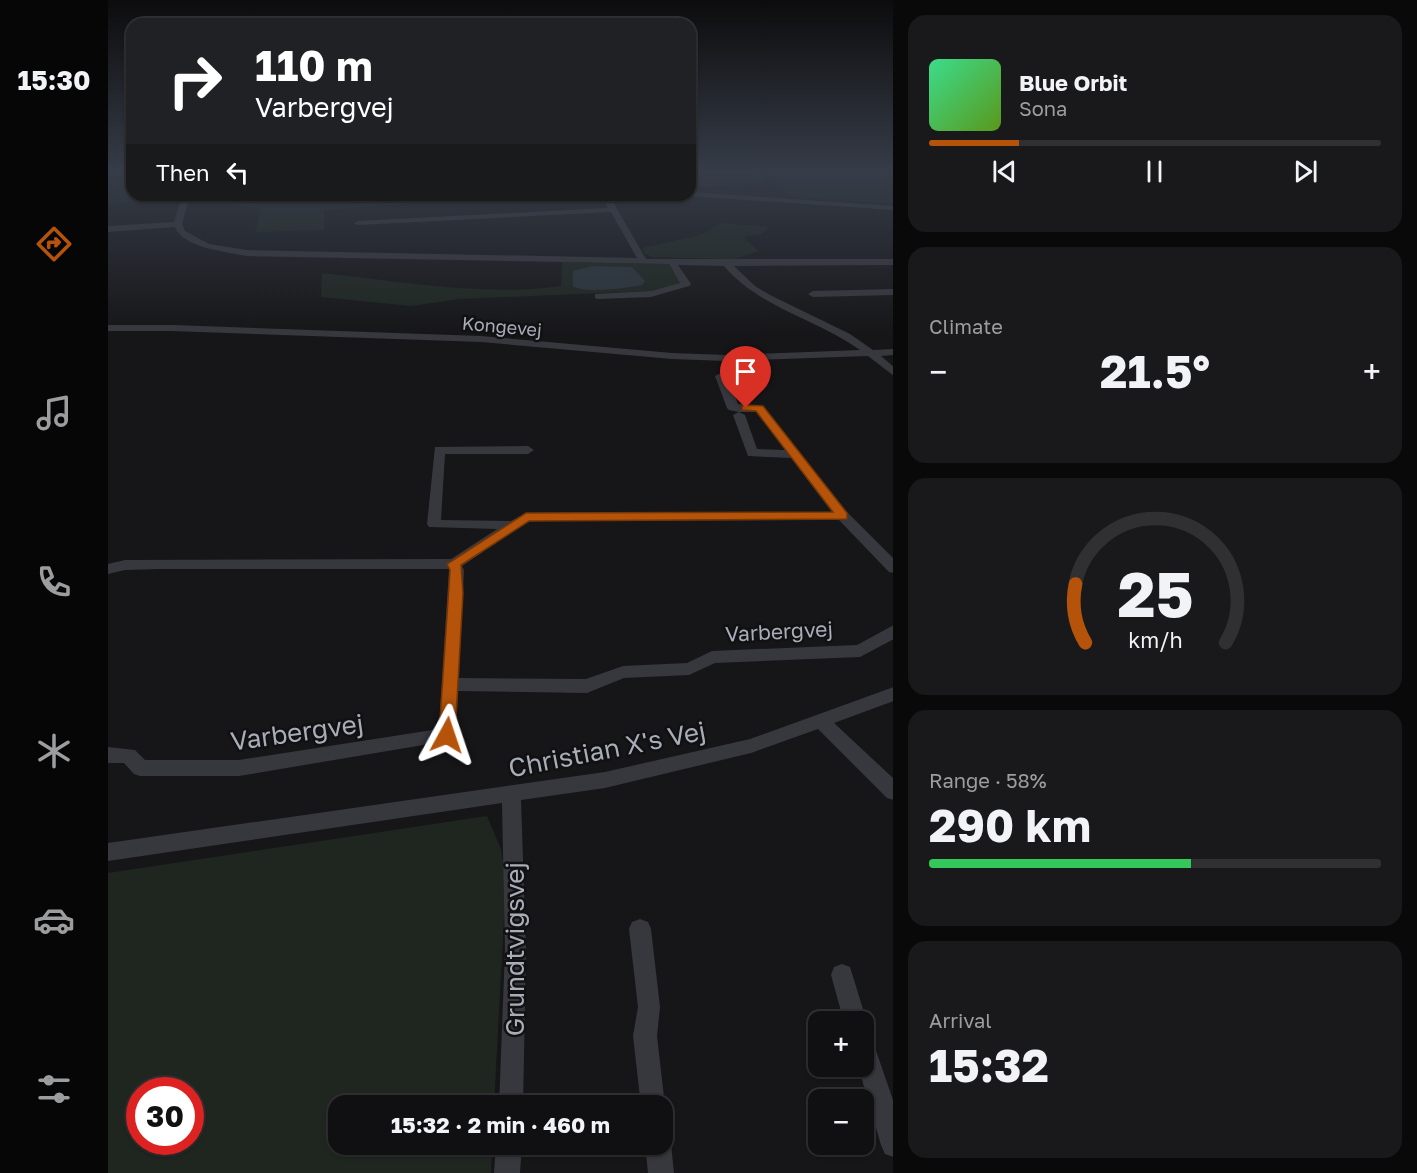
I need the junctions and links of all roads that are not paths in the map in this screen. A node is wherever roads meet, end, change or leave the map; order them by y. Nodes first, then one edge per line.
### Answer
1 (154, 226) edge
2 (179, 226) edge
3 (621, 226) edge
4 (108, 229) edge
5 (642, 260) junction
6 (671, 261) junction
7 (728, 262) junction
8 (893, 262) edge
9 (893, 292) edge
10 (813, 294) dead end
11 (598, 296) dead end
12 (108, 328) edge
13 (893, 352) edge
14 (872, 353) junction
15 (893, 372) edge
16 (721, 376) dead end
17 (739, 415) dead end
18 (528, 450) dead end
19 (794, 454) junction
20 (843, 516) junction
21 (513, 525) junction
22 (454, 564) junction
23 (893, 567) edge
24 (108, 569) edge
25 (893, 632) edge
26 (452, 684) junction
27 (893, 694) edge
28 (822, 722) junction
29 (108, 755) edge
30 (893, 791) edge
31 (511, 793) junction
32 (108, 852) edge
33 (640, 929) dead end
34 (842, 975) dead end
35 (853, 1011) edge
36 (873, 1077) edge
37 (512, 1095) edge
38 (652, 1095) edge
39 (893, 1142) edge
40 (508, 1155) edge
41 (659, 1155) edge
42 (507, 1173) edge
43 (661, 1173) edge

1 - 4 street
2 - 5 street
3 - 5 street
5 - 6 street
6 - 7 street
6 - 11 street
7 - 8 street
7 - 14 street
9 - 10 street
12 - 14 street, Kongevej
13 - 14 street, Kongevej
14 - 15 street
16 - 19 street
17 - 19 street
18 - 21 street
19 - 20 street
20 - 21 street
20 - 23 street
21 - 22 street
22 - 24 street
22 - 26 street, Varbergvej
25 - 26 street, Varbergvej
26 - 29 street, Varbergvej
27 - 28 street, Christian X's Vej
28 - 30 street
28 - 31 street, Christian X's Vej
31 - 32 street, Christian X's Vej
31 - 37 street, Grundtvigsvej
33 - 38 street
34 - 35 street
36 - 39 street
40 - 42 street
41 - 43 street

